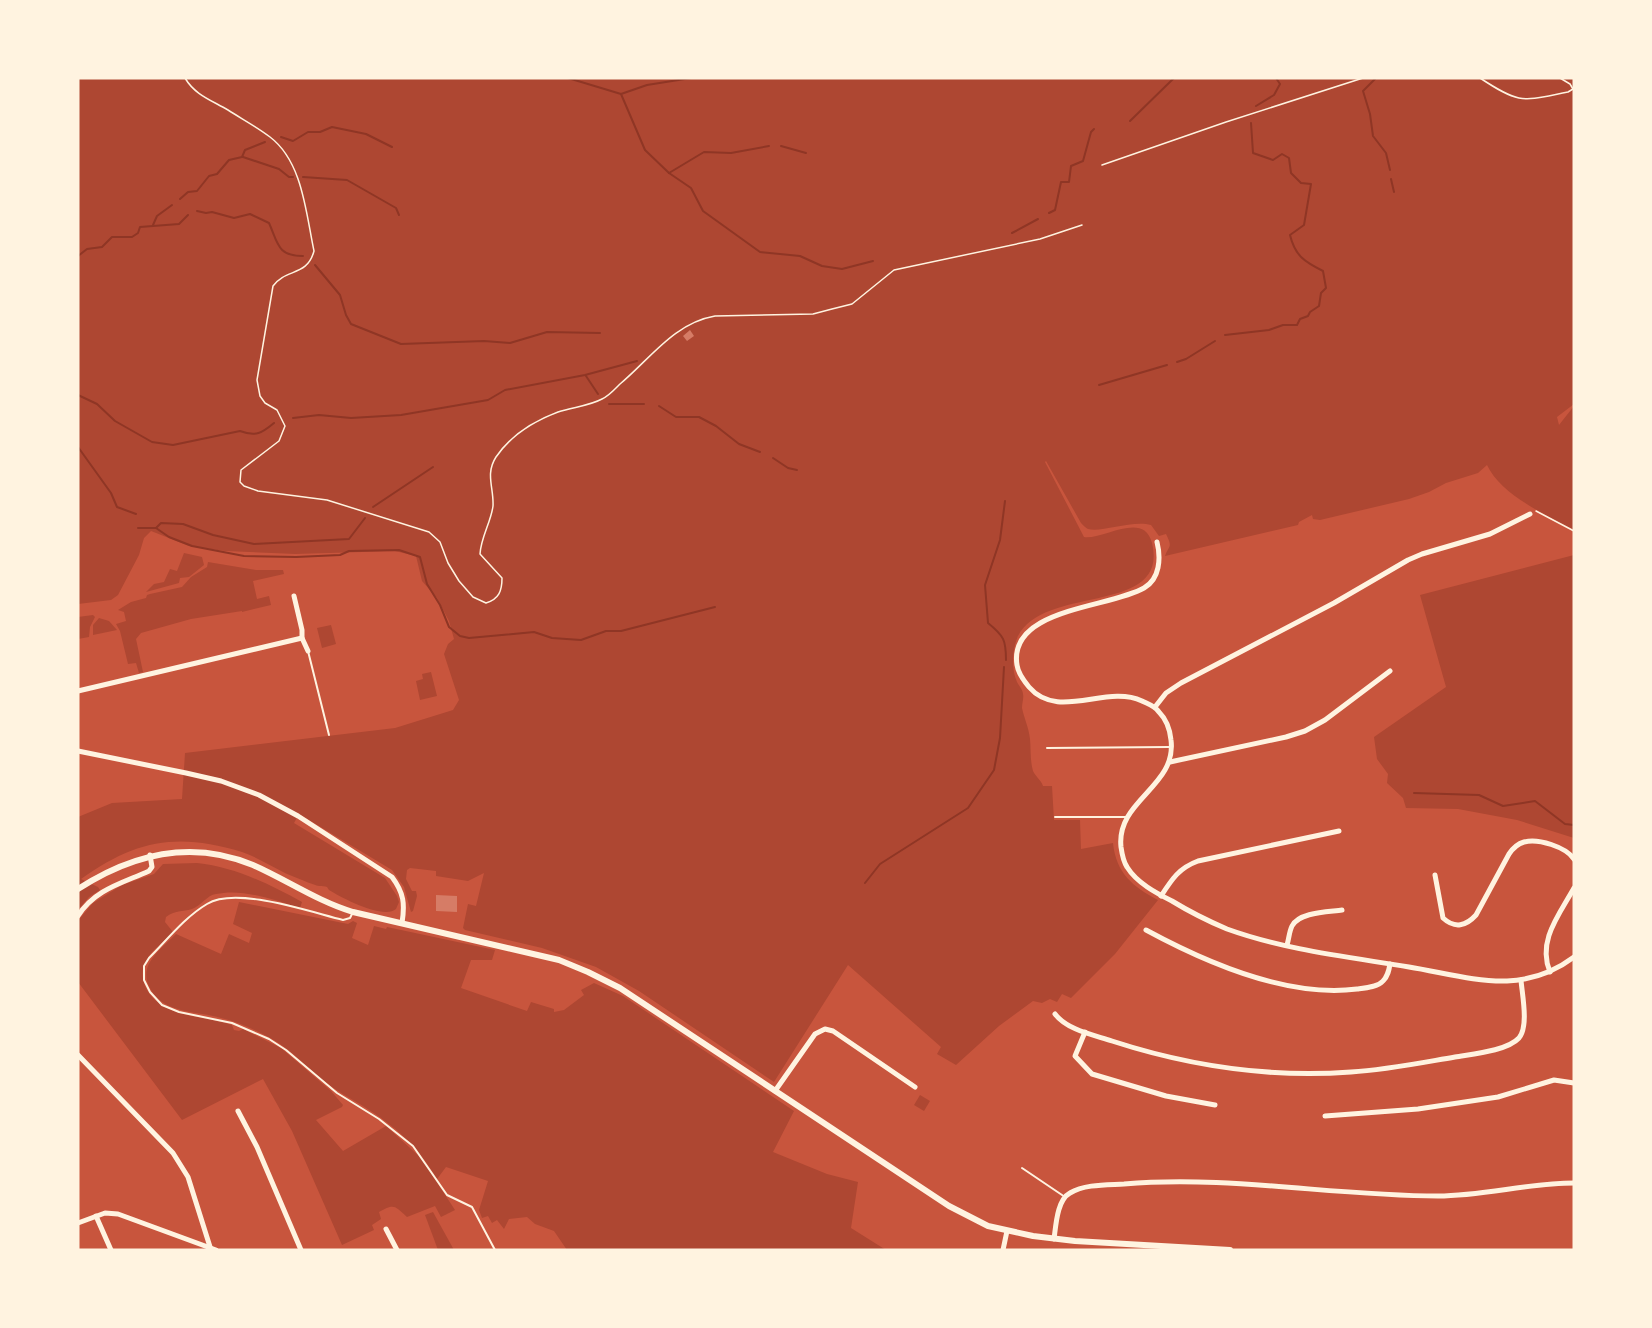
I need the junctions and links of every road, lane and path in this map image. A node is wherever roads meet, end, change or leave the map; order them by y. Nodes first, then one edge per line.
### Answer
1 (184, 78) edge
2 (1363, 78) edge
3 (1480, 78) edge
4 (1560, 78) edge
5 (1102, 165) dead end
6 (1082, 225) dead end
7 (1531, 512) joint
8 (1574, 531) edge
9 (1157, 542) dead end
10 (294, 596) dead end
11 (302, 638) junction
12 (308, 651) joint
13 (1390, 670) dead end
14 (78, 691) edge
15 (1155, 707) junction
16 (329, 735) dead end
17 (1172, 747) junction
18 (1047, 748) dead end
19 (78, 751) edge
20 (1170, 762) junction
21 (1054, 817) dead end
22 (1126, 817) junction
23 (1339, 831) dead end
24 (150, 855) junction
25 (1574, 859) edge
26 (1435, 874) dead end
27 (1574, 888) edge
28 (78, 889) edge
29 (1161, 896) junction
30 (1342, 910) dead end
31 (353, 912) junction
32 (78, 916) edge
33 (402, 923) junction
34 (1146, 930) dead end
35 (1287, 945) junction
36 (1574, 957) edge
37 (1390, 964) junction
38 (1550, 972) junction
39 (1521, 980) junction
40 (1055, 1014) dead end
41 (1085, 1032) junction
42 (78, 1054) edge
43 (1574, 1083) edge
44 (915, 1087) dead end
45 (775, 1091) junction
46 (1215, 1105) dead end
47 (238, 1111) dead end
48 (1326, 1116) dead end
49 (1023, 1168) dead end
50 (1574, 1183) edge
51 (1065, 1197) junction
52 (96, 1216) junction
53 (78, 1223) edge
54 (387, 1229) dead end
55 (1007, 1231) junction
56 (1054, 1239) junction
57 (212, 1249) edge
58 (111, 1250) edge
59 (301, 1250) edge
60 (397, 1250) edge
61 (495, 1250) edge
62 (1003, 1250) edge
63 (1230, 1250) edge

1 - 6 path
2 - 5 path
3 - 4 path
7 - 8 path
7 - 15 street
9 - 15 street
10 - 11 street
11 - 12 street
11 - 14 street
12 - 16 lane
13 - 20 street
15 - 17 street
17 - 18 lane
17 - 20 street
19 - 33 street
20 - 22 street
21 - 22 lane
22 - 29 street
23 - 29 street
24 - 28 street
24 - 31 street
24 - 32 street
25 - 26 street
27 - 38 street
29 - 35 street
30 - 35 street
31 - 33 street
31 - 61 lane
33 - 45 street
34 - 37 street
35 - 37 street
36 - 38 street
37 - 39 street
38 - 39 street
39 - 41 street
40 - 41 street
41 - 46 street
42 - 57 street
43 - 48 street
44 - 45 street
45 - 55 street
47 - 59 street
49 - 51 lane
50 - 51 street
51 - 56 street
52 - 53 street
52 - 57 street
52 - 58 street
54 - 60 street
55 - 56 street
55 - 62 street
56 - 63 street

